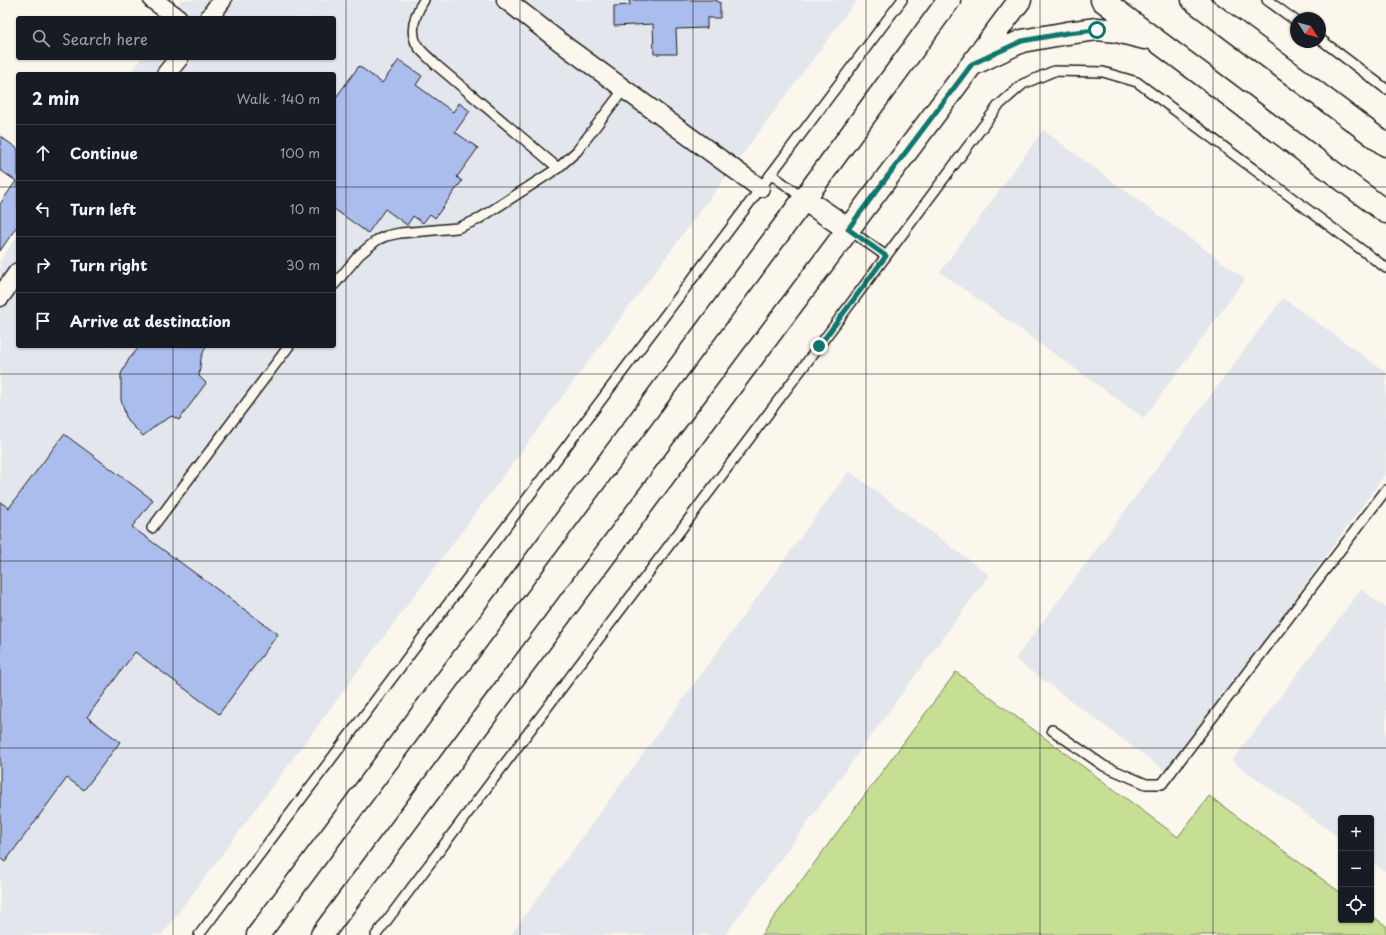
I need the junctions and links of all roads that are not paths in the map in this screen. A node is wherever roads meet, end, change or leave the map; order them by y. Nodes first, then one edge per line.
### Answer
1 (153, 0) edge
2 (222, 0) edge
3 (424, 0) edge
4 (506, 0) edge
5 (902, 0) edge
6 (940, 0) edge
7 (949, 0) edge
8 (1020, 0) edge
9 (1102, 0) edge
10 (1193, 0) edge
11 (1267, 0) edge
12 (175, 16) edge
13 (210, 16) edge
14 (1290, 17) edge
15 (933, 22) junction
16 (1158, 42) junction
17 (1326, 44) edge
18 (176, 60) edge
19 (972, 64) junction
20 (168, 72) edge
21 (624, 89) junction
22 (1386, 89) edge
23 (1386, 145) edge
24 (558, 168) junction
25 (771, 174) junction
26 (760, 188) junction
27 (804, 199) junction
28 (1386, 212) edge
29 (848, 229) junction
30 (886, 256) junction
31 (1386, 268) edge
32 (16, 275) edge
33 (336, 283) edge
34 (0, 296) edge
35 (287, 348) edge
36 (1386, 490) edge
37 (152, 528) dead end
38 (1052, 730) dead end
39 (199, 935) edge
40 (258, 935) edge
41 (322, 935) edge
42 (376, 935) edge

1 - 12 street
2 - 13 street
3 - 24 lane
4 - 21 street
5 - 25 lane
6 - 15 main road
7 - 15 main road
8 - 19 main road
9 - 16 main road
10 - 23 main road
11 - 14 lane
15 - 27 main road
16 - 19 main road
16 - 28 main road
17 - 22 lane
18 - 20 street
19 - 29 main road
21 - 24 lane
21 - 26 street
24 - 33 lane
25 - 26 lane
25 - 27 lane
26 - 39 lane
27 - 29 main road
27 - 40 main road
29 - 30 lane
29 - 41 main road
30 - 31 lane
30 - 42 lane
32 - 34 street
35 - 37 lane
36 - 38 lane

